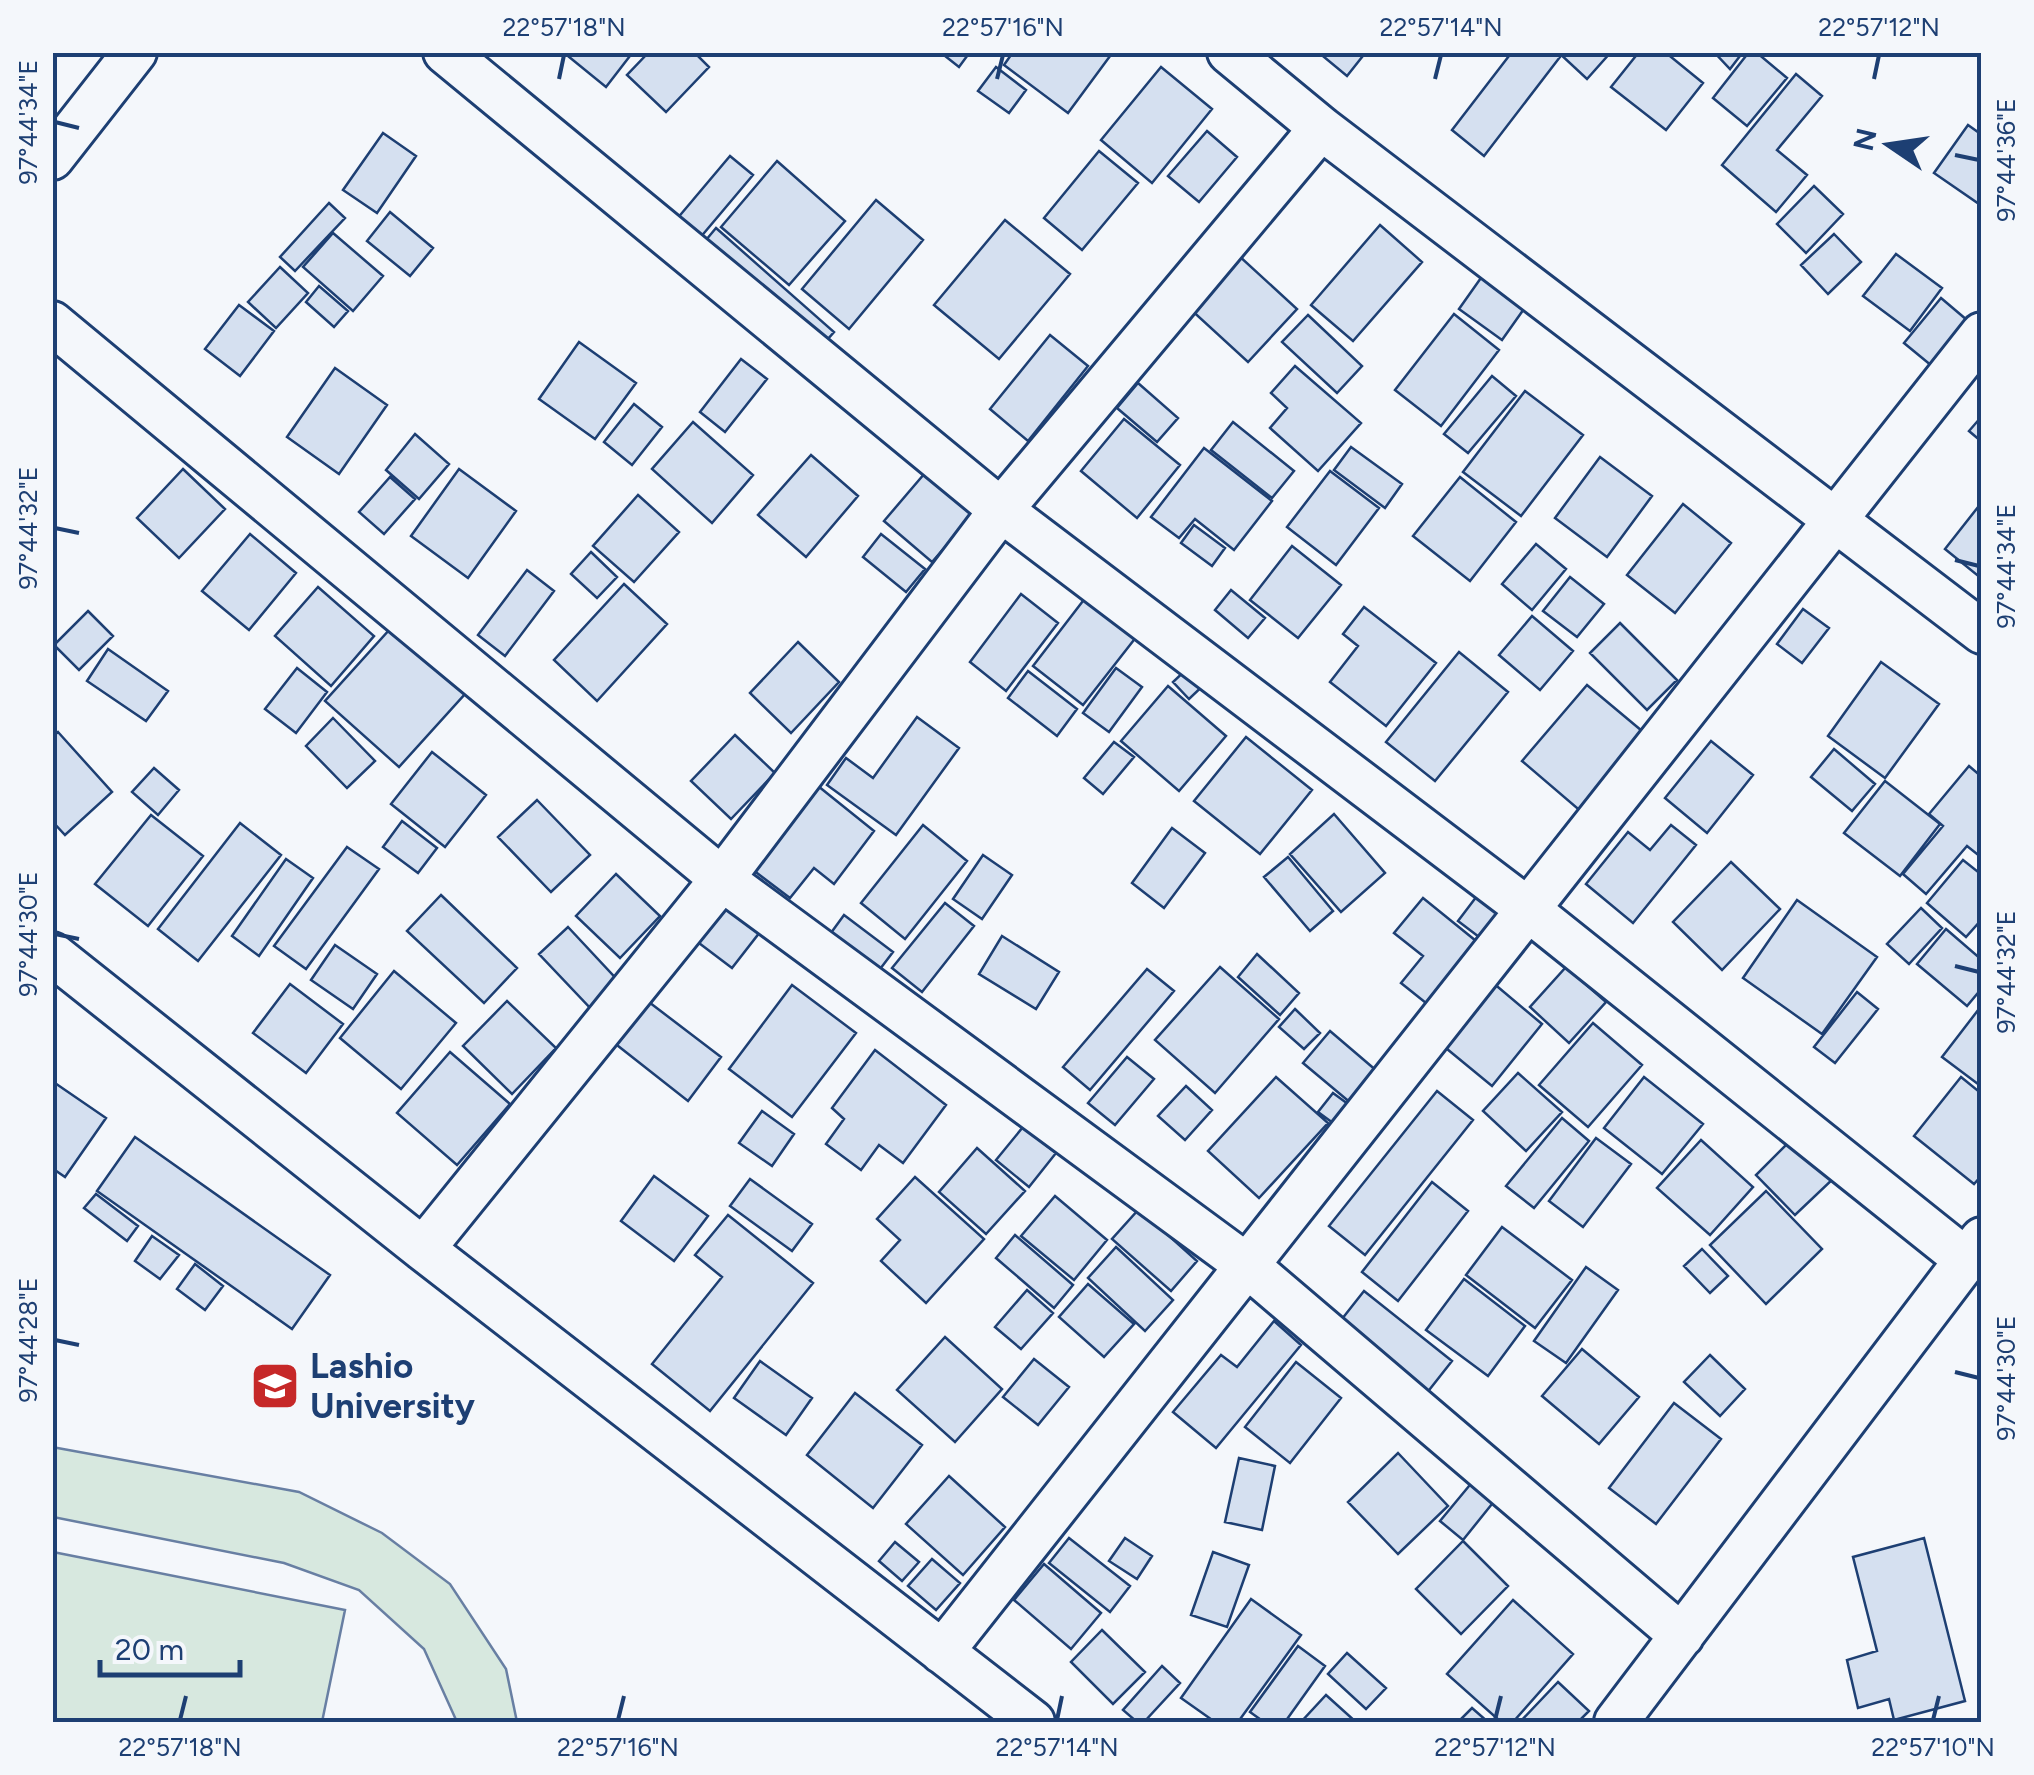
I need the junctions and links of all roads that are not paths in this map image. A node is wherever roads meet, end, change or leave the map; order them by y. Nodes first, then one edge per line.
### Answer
1 (135, 52) edge
2 (445, 52) edge
3 (1229, 52) edge
4 (1322, 128) junction
5 (52, 158) edge
6 (52, 324) edge
7 (1982, 334) edge
8 (1001, 510) junction
9 (1834, 517) junction
10 (1982, 632) edge
11 (722, 879) junction
12 (1525, 908) junction
13 (52, 954) edge
14 (423, 1249) junction
15 (1973, 1249) edge
16 (1249, 1267) junction
17 (1682, 1636) junction
18 (942, 1652) junction
19 (1033, 1722) edge
20 (1616, 1722) edge

1 - 5 street
2 - 8 street
3 - 4 street
4 - 8 street
4 - 9 street
6 - 11 street
7 - 9 street
8 - 11 street
8 - 12 street
9 - 10 street
9 - 12 street
11 - 14 street
11 - 16 street
12 - 15 street
12 - 16 street
13 - 14 street
14 - 18 street
15 - 17 street
16 - 17 street
16 - 18 street
17 - 20 street
18 - 19 street

